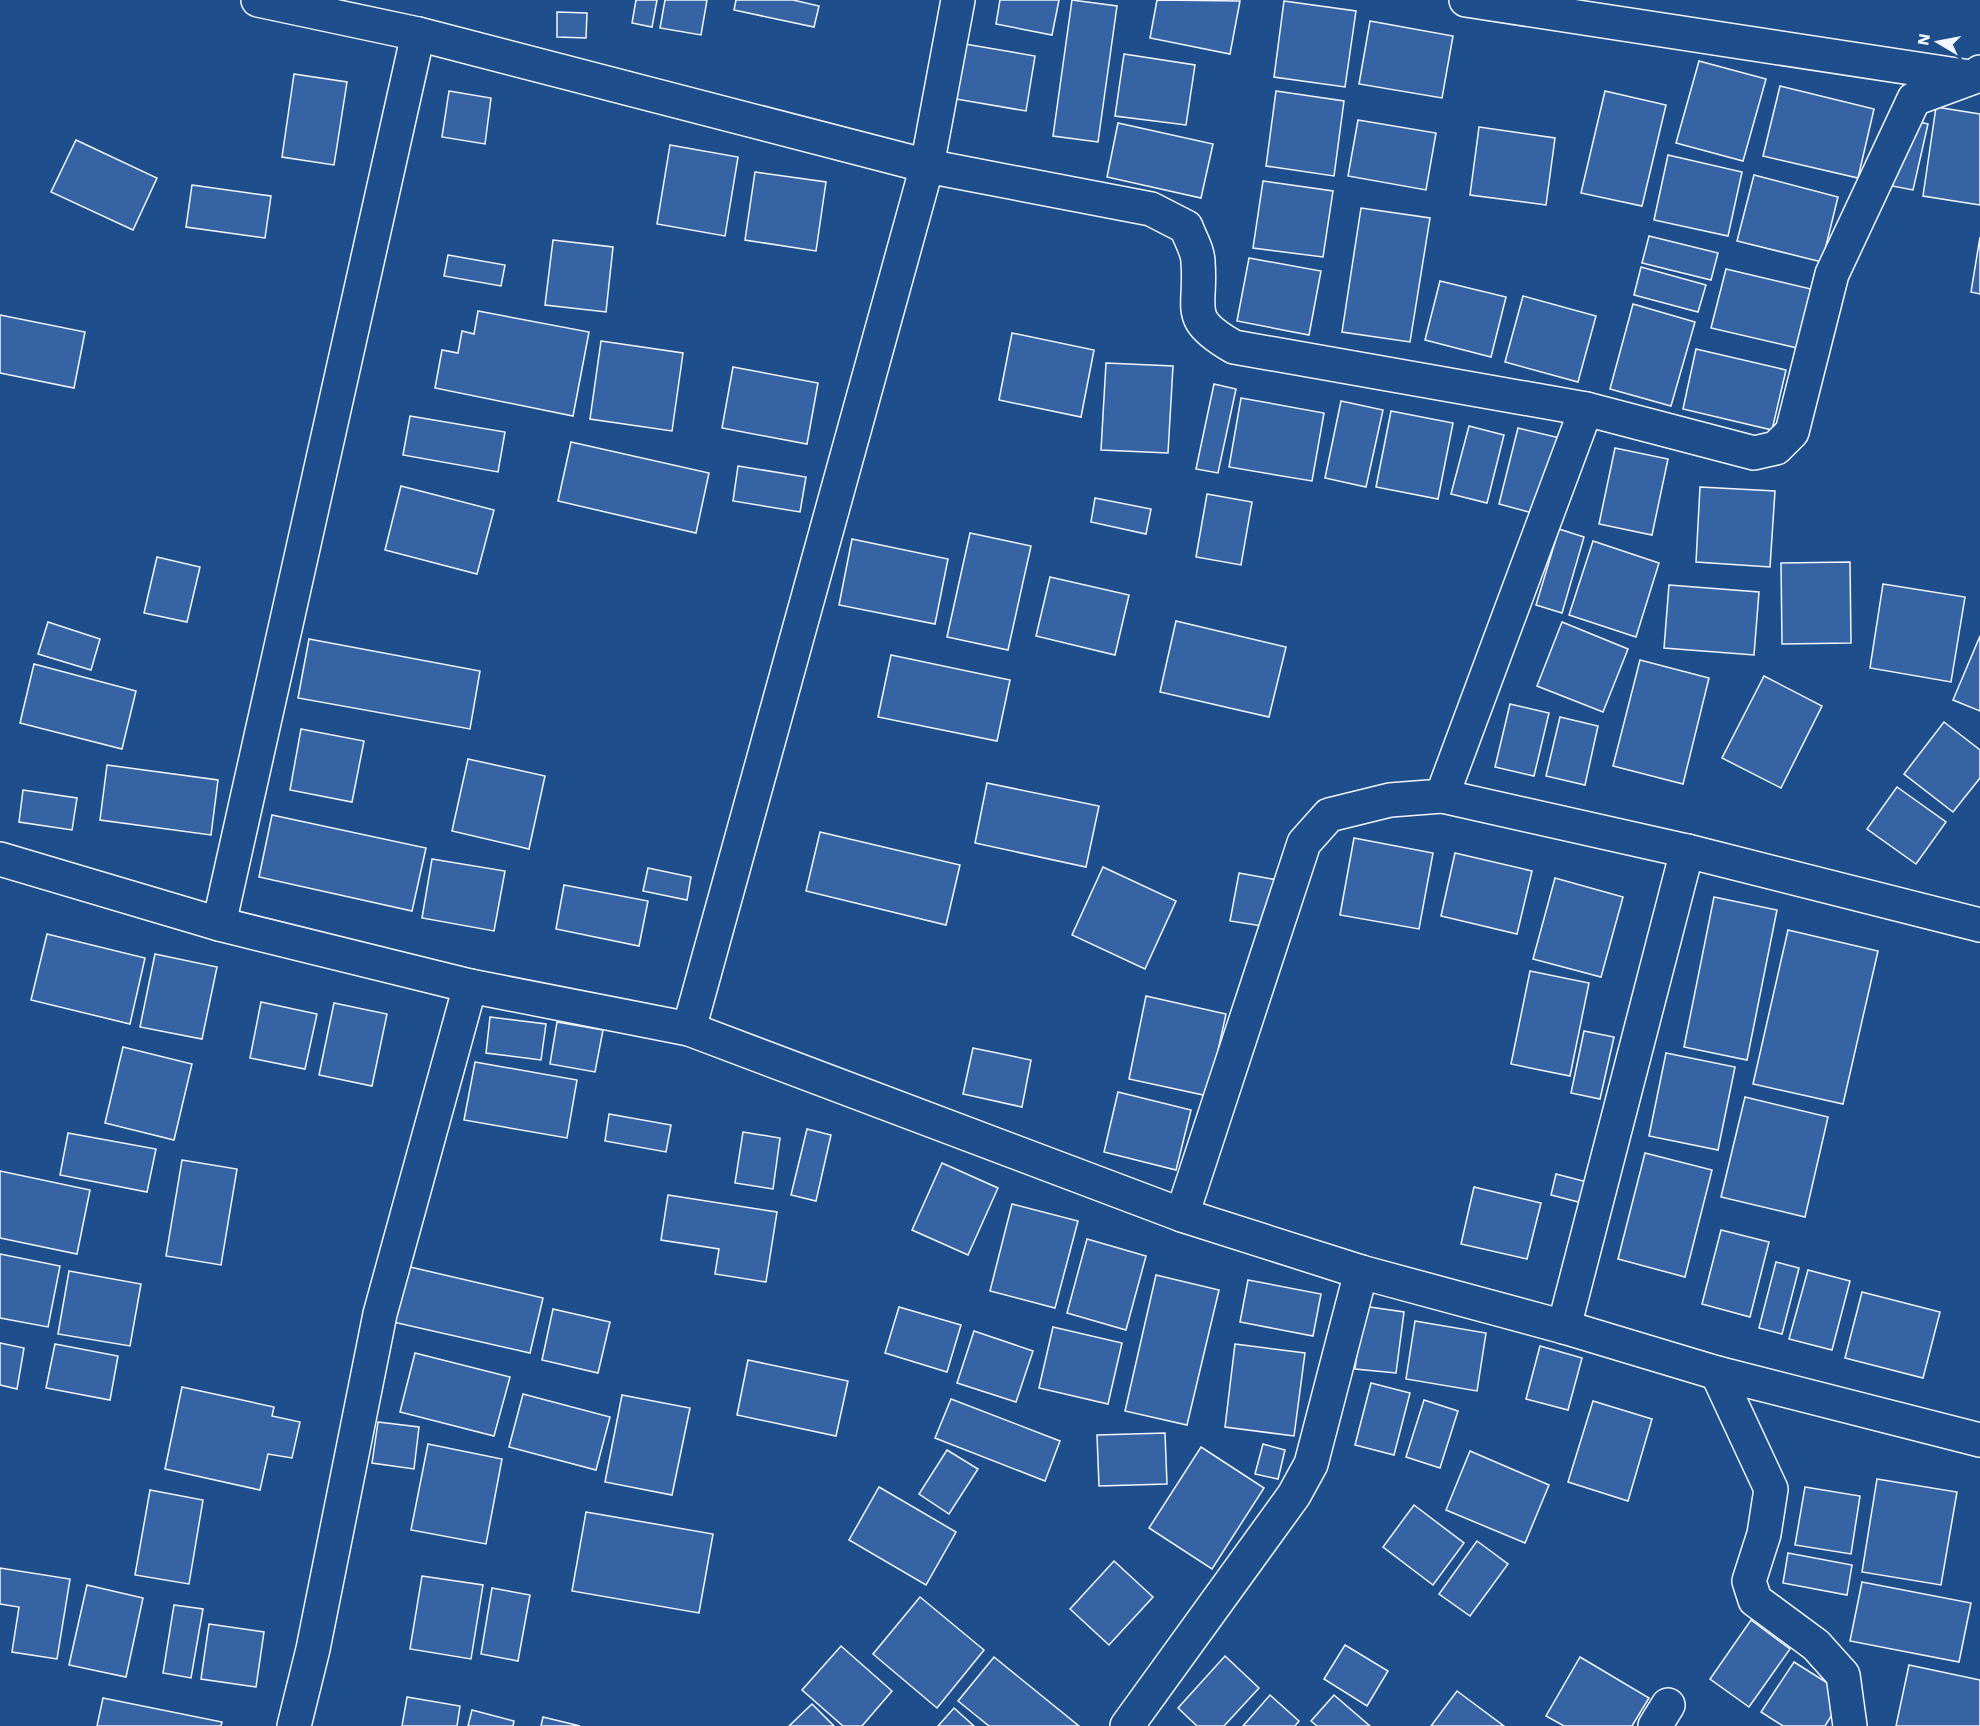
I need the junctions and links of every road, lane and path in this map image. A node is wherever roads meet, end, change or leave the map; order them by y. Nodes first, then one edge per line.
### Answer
1 (258, 0) edge
2 (958, 0) edge
3 (1466, 0) edge
4 (418, 34) junction
5 (1978, 76) edge
6 (927, 166) junction
7 (1586, 409) junction
8 (1442, 796) junction
9 (1687, 851) junction
10 (0, 859) edge
11 (219, 924) junction
12 (1980, 925) edge
13 (470, 986) junction
14 (690, 1029) junction
15 (1182, 1215) junction
16 (1361, 1272) junction
17 (1564, 1327) junction
18 (1717, 1373) junction
19 (1980, 1440) edge
20 (294, 1726) edge
21 (1127, 1726) edge
22 (1851, 1726) edge

1 - 4 street
2 - 6 street
3 - 5 street
4 - 6 street
4 - 11 street
5 - 7 street
6 - 7 street
6 - 14 street
7 - 8 street
8 - 9 street
8 - 15 street
9 - 12 street
9 - 17 street
10 - 11 street
11 - 13 street
13 - 14 street
13 - 20 street
14 - 15 street
15 - 16 street
16 - 17 street
16 - 21 street
17 - 18 street
18 - 19 street
18 - 22 street

